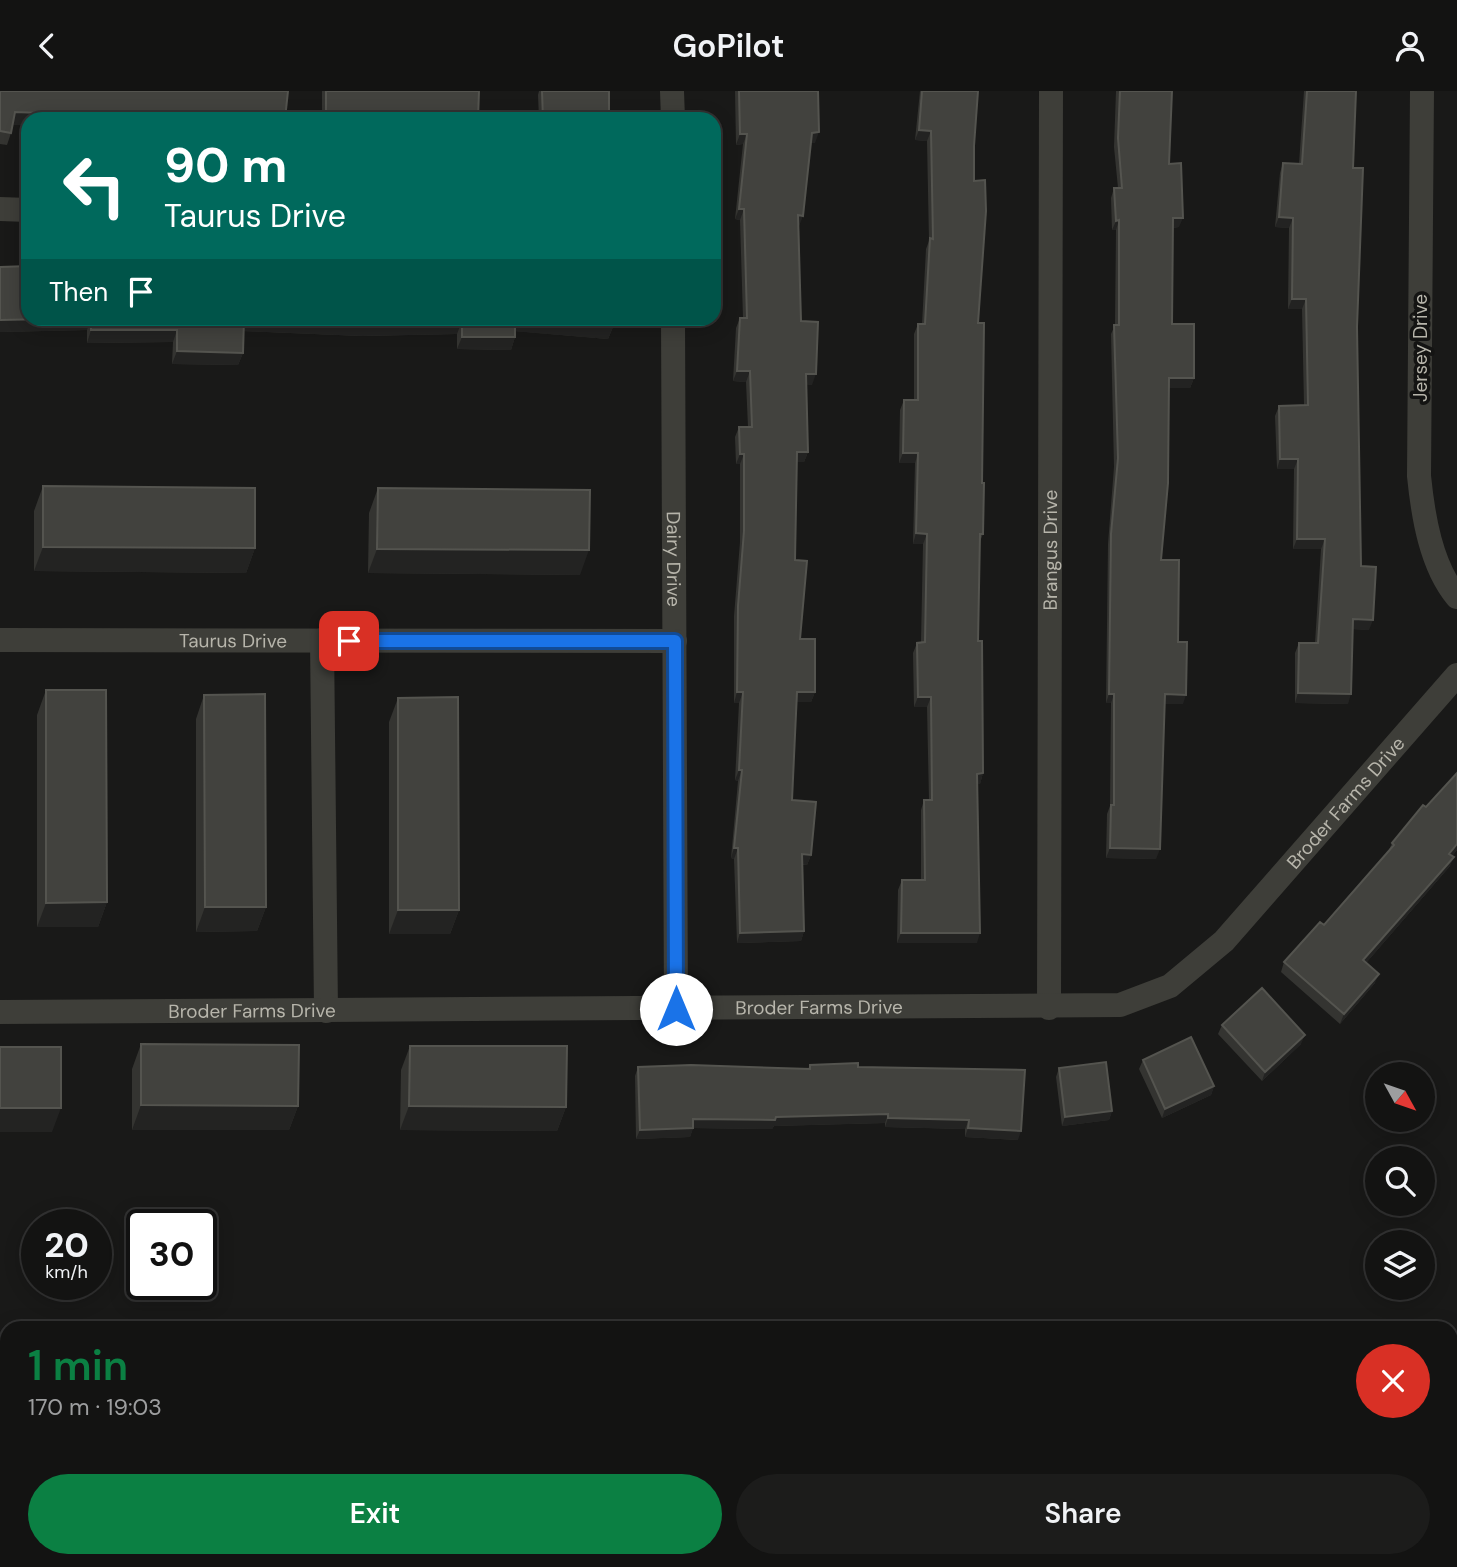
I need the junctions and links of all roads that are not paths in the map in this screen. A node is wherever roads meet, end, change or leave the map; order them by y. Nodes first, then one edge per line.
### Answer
1 (673, 91) edge
2 (1051, 91) edge
3 (1422, 91) edge
4 (673, 112) edge
5 (0, 209) edge
6 (21, 209) edge
7 (673, 326) edge
8 (1457, 597) edge
9 (0, 641) edge
10 (321, 641) junction
11 (675, 641) junction
12 (1457, 675) edge
13 (1049, 1008) junction
14 (676, 1009) junction
15 (326, 1011) junction
16 (0, 1012) edge

1 - 4 street
2 - 13 street, Brangus Drive
3 - 8 street, Jersey Drive
5 - 6 street
7 - 11 street, Dairy Drive
9 - 10 street, Taurus Drive
10 - 11 street, Taurus Drive
10 - 15 street
11 - 14 street, Dairy Drive
12 - 13 street, Broder Farms Drive
13 - 14 street, Broder Farms Drive
14 - 15 street, Broder Farms Drive
15 - 16 street, Broder Farms Drive

